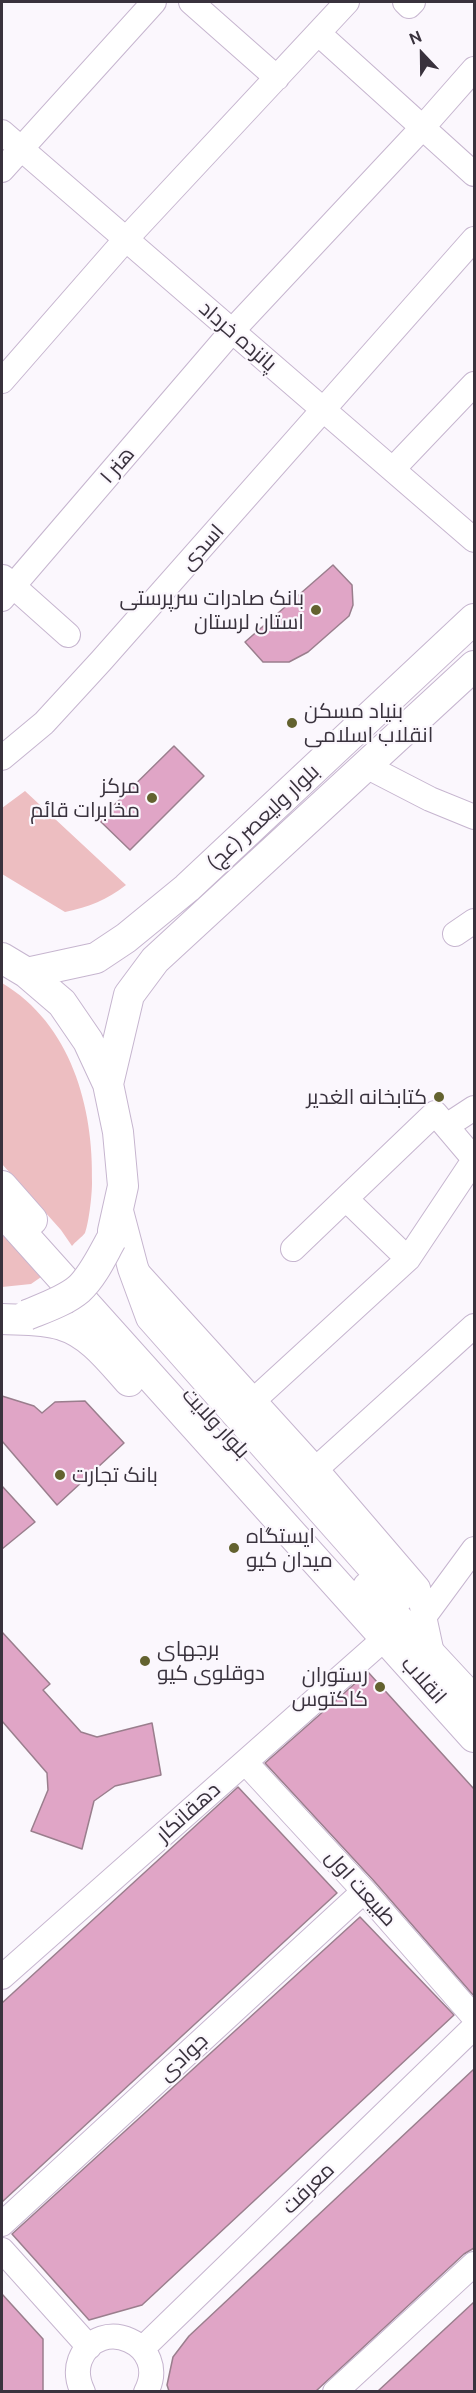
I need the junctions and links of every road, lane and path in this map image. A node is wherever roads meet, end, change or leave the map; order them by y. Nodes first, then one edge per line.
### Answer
1 (154, 2) edge
2 (191, 2) edge
3 (347, 2) edge
4 (318, 33) junction
5 (474, 69) edge
6 (277, 78) junction
7 (423, 127) junction
8 (2, 132) edge
9 (20, 148) junction
10 (2, 170) edge
11 (474, 174) edge
12 (126, 239) junction
13 (474, 239) edge
14 (232, 331) junction
15 (2, 381) edge
16 (474, 384) edge
17 (323, 410) junction
18 (393, 469) junction
19 (474, 540) edge
20 (6, 587) edge
21 (474, 619) edge
22 (68, 635) dead end
23 (474, 666) edge
24 (2, 758) edge
25 (366, 766) junction
26 (474, 817) edge
27 (2, 958) edge
28 (96, 958) junction
29 (27, 973) junction
30 (129, 995) junction
31 (108, 1084) junction
32 (474, 1108) edge
33 (448, 1125) junction
34 (474, 1159) edge
35 (2, 1186) edge
36 (346, 1199) junction
37 (2, 1211) edge
38 (118, 1211) junction
39 (293, 1249) dead end
40 (408, 1258) junction
41 (133, 1268) junction
42 (10, 1317) edge
43 (474, 1326) edge
44 (253, 1401) junction
45 (316, 1469) junction
46 (474, 1549) edge
47 (424, 1617) junction
48 (386, 1648) junction
49 (433, 1658) junction
50 (474, 1701) edge
51 (474, 1737) edge
52 (245, 1761) junction
53 (364, 1891) junction
54 (2, 1977) edge
55 (474, 2017) edge
56 (474, 2027) edge
57 (2, 2224) edge
58 (2, 2250) edge
59 (474, 2264) edge
60 (89, 2347) junction
61 (142, 2349) junction
62 (83, 2391) edge
63 (146, 2391) edge
64 (335, 2391) edge

1 - 9 street
2 - 6 street
3 - 4 street
4 - 6 street
4 - 7 street
5 - 7 street, هنر ۱
6 - 12 street
7 - 11 street
7 - 14 street, هنر ۱
8 - 9 street, پانزده خرداد
9 - 10 street
9 - 12 street, پانزده خرداد
12 - 14 street, پانزده خرداد
12 - 15 street
13 - 17 street, اسدی
14 - 17 street, پانزده خرداد
14 - 20 street, هنر ۱
16 - 18 street
17 - 18 street, پانزده خرداد
17 - 24 street, اسدی
18 - 19 street, پانزده خرداد
20 - 22 street
21 - 28 main road, بلوار ولیعصر (عج)
23 - 25 main road, بلوار ولیعصر (عج)
25 - 26 street
25 - 30 main road, بلوار ولیعصر (عج)
27 - 29 main road
28 - 29 main road, بلوار ولیعصر (عج)
28 - 30 main road
29 - 31 main road
30 - 31 main road, بلوار ولیعصر (عج)
31 - 38 main road
32 - 33 street
33 - 34 street
33 - 36 street
34 - 40 street
35 - 49 main road, بلوار ولایت
36 - 39 street
36 - 40 street
37 - 48 main road, بلوار ولایت
38 - 41 main road
38 - 42 main road, bridge
40 - 44 street
41 - 44 street
41 - 49 main road
42 - 48 main road
43 - 45 street
44 - 45 street
45 - 47 street
46 - 47 street
47 - 49 street
48 - 51 main road, انقلاب
48 - 52 street, دهقانکار
49 - 50 main road, انقلاب
52 - 53 street, طبیعت اول
52 - 54 street, دهقانکار
53 - 55 street, طبیعت اول
53 - 57 street, جوادی
56 - 61 street, معرفت
58 - 60 street
59 - 64 street
60 - 61 street
60 - 62 street
61 - 63 street

